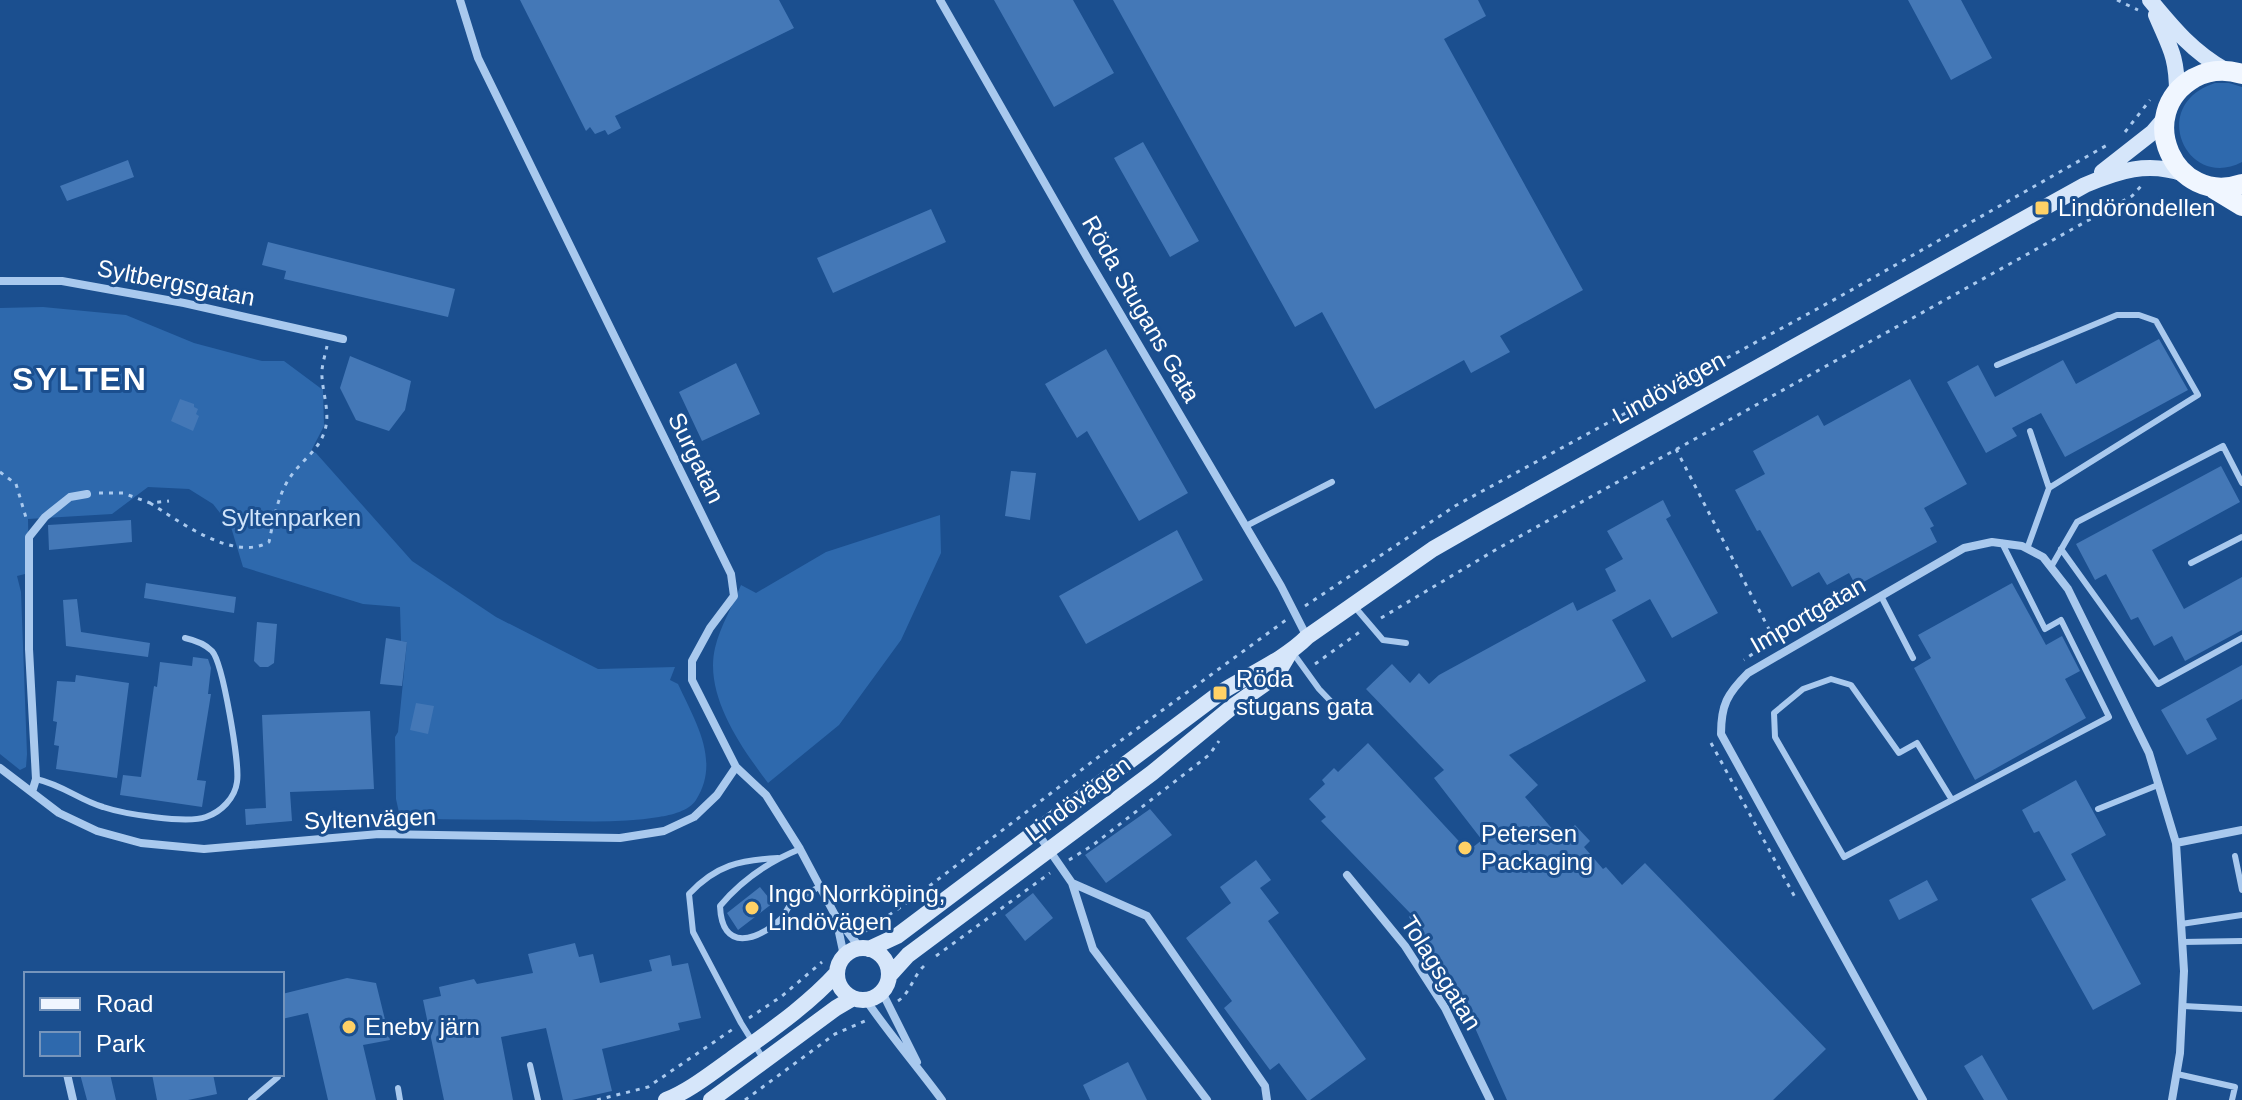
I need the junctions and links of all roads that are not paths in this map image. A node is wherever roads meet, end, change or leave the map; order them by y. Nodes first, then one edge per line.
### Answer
1 (460, 0) edge
2 (940, 0) edge
3 (2150, 0) edge
4 (2233, 72) edge
5 (2177, 93) junction
6 (2165, 118) junction
7 (2184, 174) junction
8 (2242, 184) edge
9 (2085, 185) junction
10 (2211, 187) junction
11 (2242, 206) edge
12 (0, 281) edge
13 (343, 339) dead end
14 (1997, 365) dead end
15 (2030, 431) dead end
16 (1332, 482) dead end
17 (2242, 483) edge
18 (2049, 488) junction
19 (87, 494) road end
20 (1246, 526) junction
21 (2242, 537) edge
22 (2002, 543) junction
23 (2027, 549) junction
24 (2061, 549) junction
25 (2191, 563) dead end
26 (2051, 567) junction
27 (1881, 596) junction
28 (1354, 606) junction
29 (1307, 637) junction
30 (185, 638) dead end
31 (2242, 638) edge
32 (1406, 643) dead end
33 (1291, 653) junction
34 (1913, 658) dead end
35 (1341, 712) dead end
36 (736, 767) junction
37 (0, 768) edge
38 (36, 779) junction
39 (2158, 785) junction
40 (32, 792) junction
41 (1952, 800) junction
42 (2098, 809) dead end
43 (2242, 830) edge
44 (1036, 831) junction
45 (2176, 843) junction
46 (800, 849) junction
47 (1049, 850) junction
48 (2235, 856) dead end
49 (778, 858) junction
50 (1347, 875) dead end
51 (1072, 883) junction
52 (821, 886) junction
53 (2242, 890) edge
54 (835, 915) junction
55 (2242, 915) edge
56 (2181, 924) junction
57 (2242, 941) edge
58 (2182, 942) junction
59 (864, 949) junction
60 (844, 956) junction
61 (837, 973) junction
62 (889, 976) junction
63 (860, 999) junction
64 (886, 1000) junction
65 (2183, 1006) junction
66 (2242, 1009) edge
67 (753, 1043) junction
68 (766, 1061) junction
69 (530, 1065) dead end
70 (920, 1070) junction
71 (2177, 1074) junction
72 (67, 1076) edge
73 (278, 1076) edge
74 (398, 1088) dead end
75 (73, 1100) edge
76 (251, 1100) edge
77 (400, 1100) edge
78 (538, 1100) edge
79 (666, 1100) edge
80 (711, 1100) edge
81 (942, 1100) edge
82 (1207, 1100) edge
83 (1267, 1100) edge
84 (1490, 1100) edge
85 (1923, 1100) edge
86 (2172, 1100) edge
87 (2232, 1100) edge

1 - 36 street, Surgatan
2 - 20 street, Röda Stugans Gata
3 - 4 main road
3 - 5 main road
4 - 5 main road
5 - 6 main road
6 - 7 main road
6 - 9 main road, Lindövägen
7 - 9 main road, Lindövägen
7 - 10 main road
8 - 10 main road
9 - 28 main road, Lindövägen
10 - 11 main road
12 - 13 street, Syltbergsgatan
14 - 18 lane
15 - 18 lane
16 - 20 lane
17 - 24 lane
18 - 23 lane
19 - 38 street
20 - 29 street, Röda Stugans Gata
21 - 25 lane
22 - 23 street, Importgatan
22 - 27 street, Importgatan
22 - 41 lane
23 - 26 street, Importgatan
24 - 26 lane
24 - 31 lane
26 - 39 street, Importgatan
27 - 34 lane
27 - 85 street, Importgatan
28 - 29 main road, Lindövägen
28 - 32 lane
29 - 33 main road, Lindövägen
30 - 38 lane
33 - 35 lane
33 - 44 main road, Lindövägen
33 - 47 main road, Lindövägen
36 - 40 street, Syltenvägen
36 - 46 street, Surgatan
37 - 40 street, Syltenvägen
38 - 40 street
39 - 42 lane
39 - 45 street, Importgatan
41 - 41 lane
43 - 45 street
44 - 47 street
44 - 59 main road, Lindövägen
45 - 56 street, Importgatan
46 - 49 lane
46 - 52 street, Surgatan
47 - 51 street
47 - 62 main road, Lindövägen
48 - 53 lane
49 - 52 lane
49 - 67 lane
50 - 84 street, Tolagsgatan
51 - 82 street
51 - 83 street
52 - 54 street, Surgatan
54 - 59 street, Surgatan
54 - 60 street, Surgatan
55 - 56 lane
56 - 58 street, Importgatan
57 - 58 lane
58 - 65 street, Importgatan
59 - 60 main road
59 - 62 main road
60 - 61 main road
61 - 63 main road
61 - 67 main road
62 - 64 main road
63 - 64 main road
63 - 68 main road
63 - 70 street
64 - 70 street
65 - 66 lane
65 - 71 street, Importgatan
67 - 68 lane
67 - 79 main road
68 - 80 main road
69 - 78 lane
70 - 81 street
71 - 86 street, Importgatan
71 - 87 lane
72 - 75 street
73 - 76 lane
74 - 77 lane

